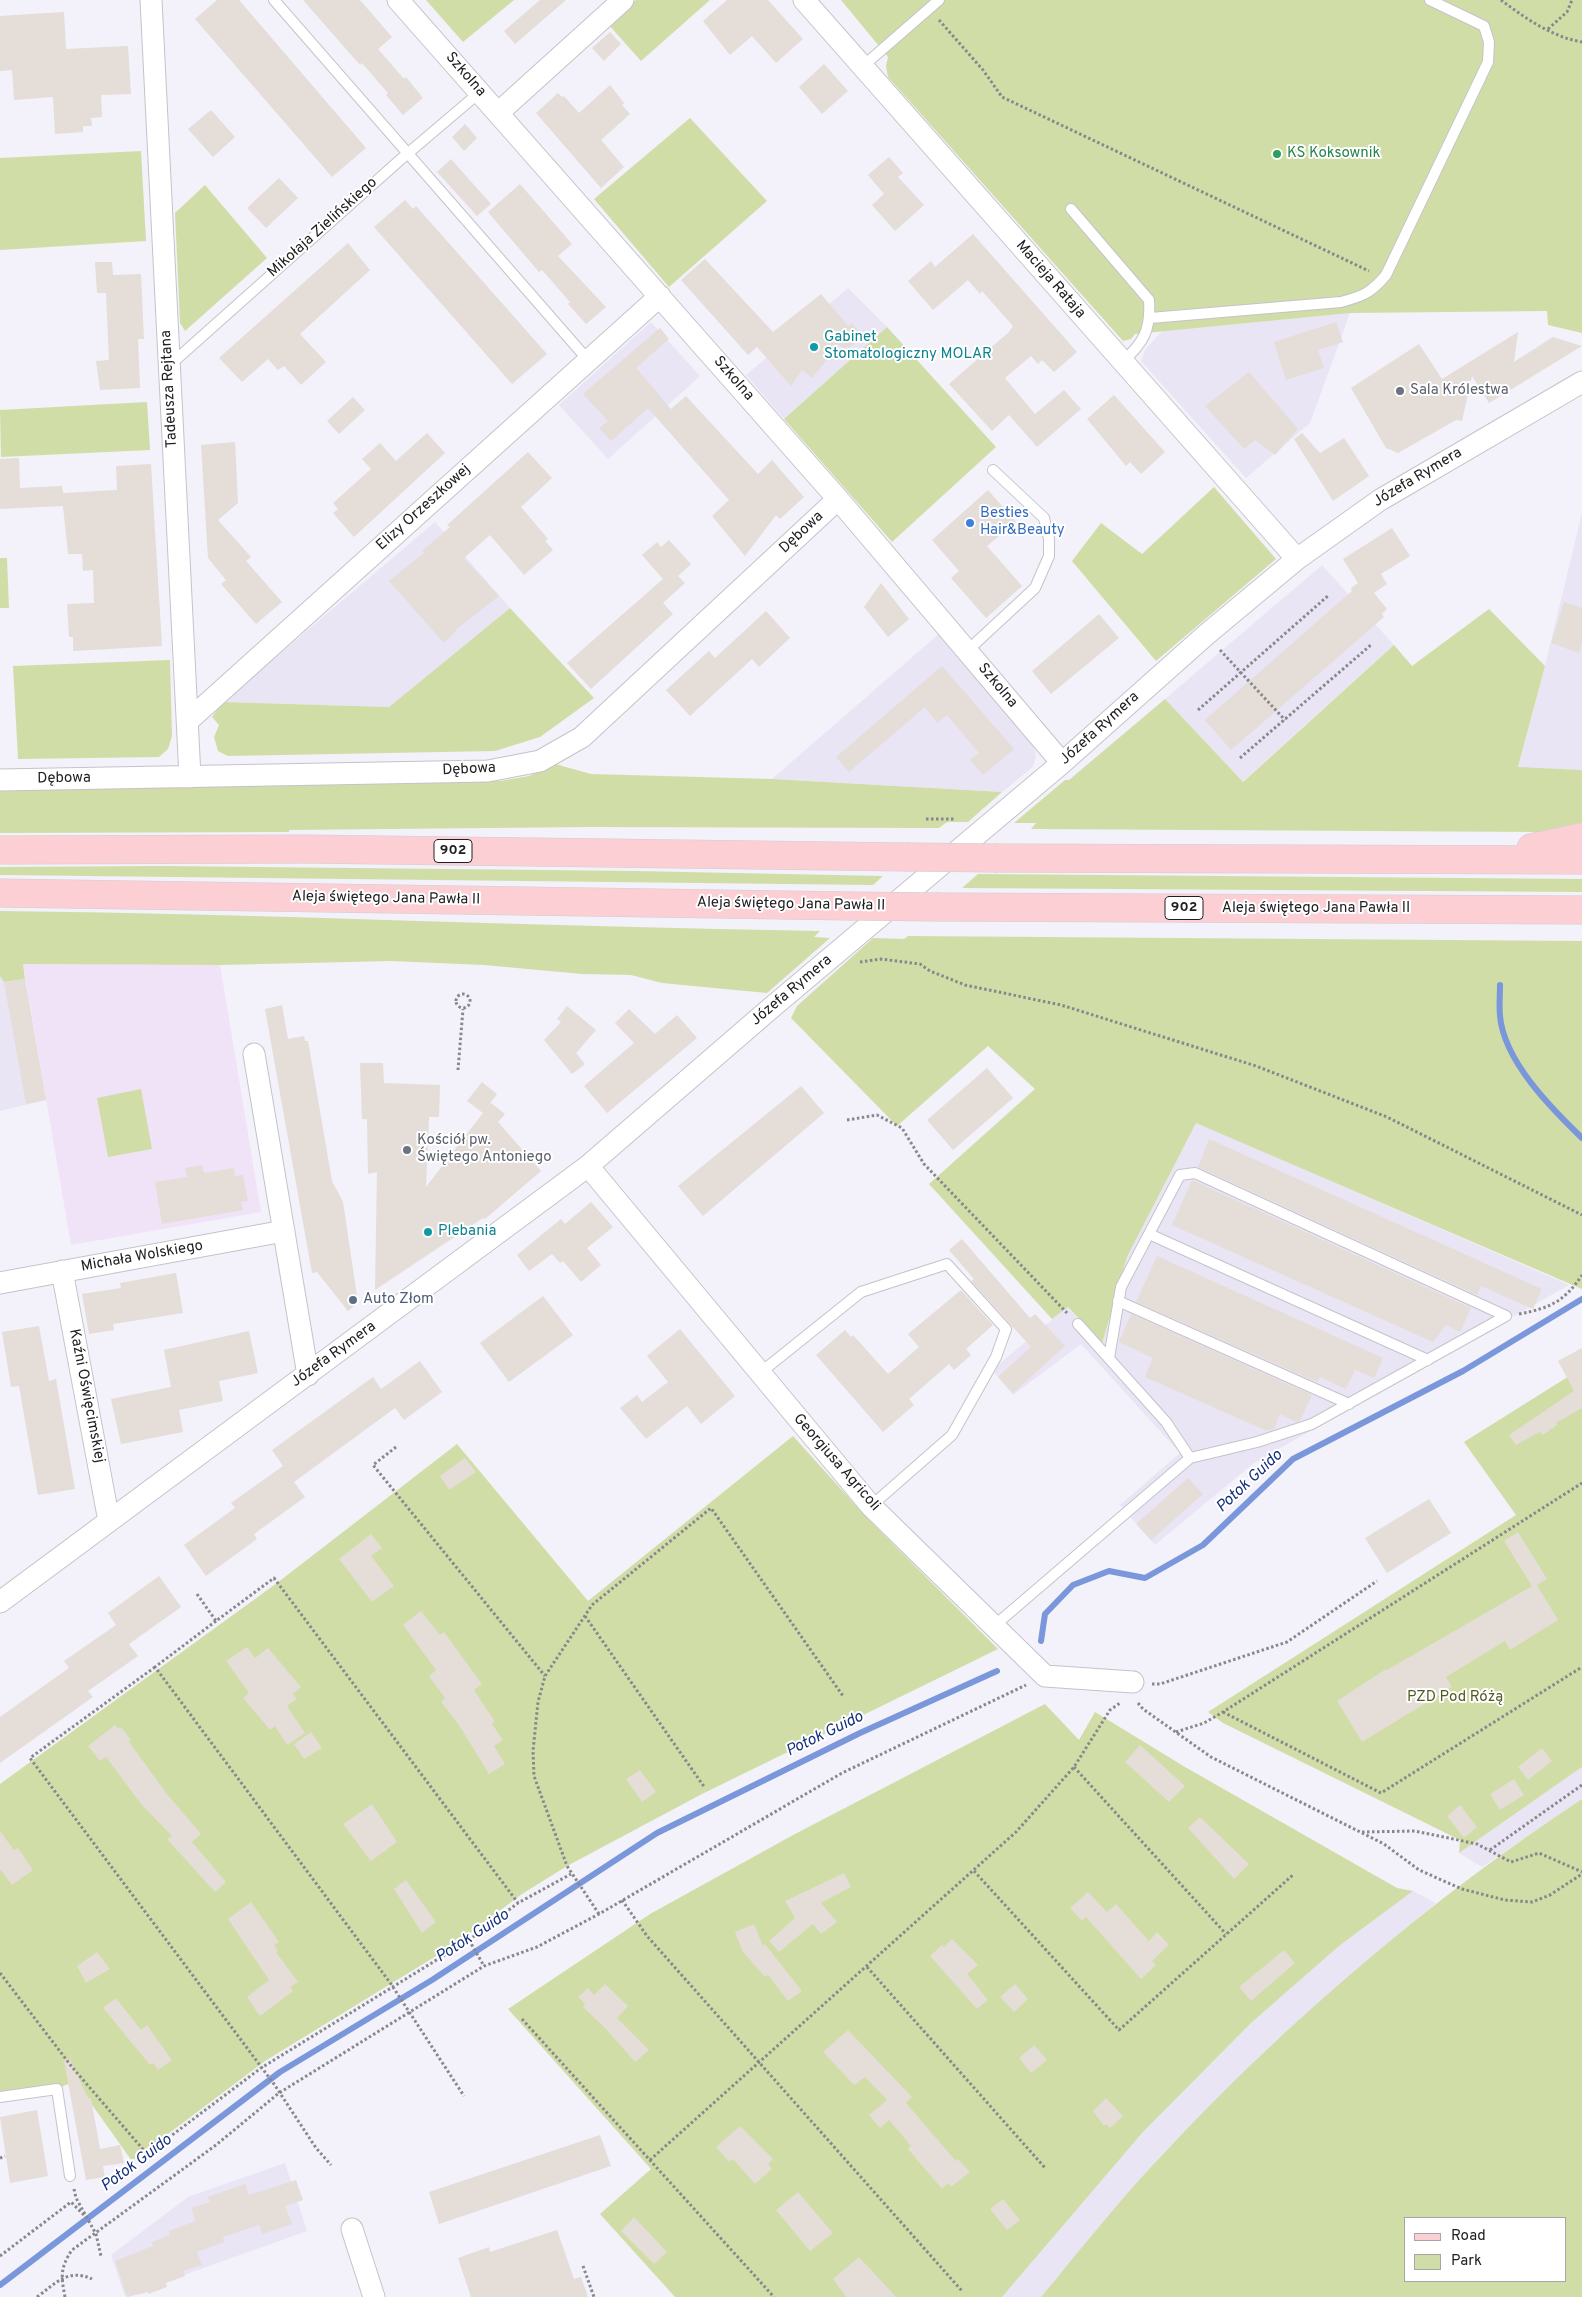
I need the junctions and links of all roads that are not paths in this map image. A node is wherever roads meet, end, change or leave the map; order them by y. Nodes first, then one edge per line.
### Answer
1 (151, 0) edge
2 (274, 0) edge
3 (398, 0) edge
4 (623, 0) edge
5 (804, 0) edge
6 (939, 0) edge
7 (1430, 0) edge
8 (862, 66) junction
9 (480, 92) junction
10 (498, 112) junction
11 (407, 153) junction
12 (1071, 209) dead end
13 (660, 296) junction
14 (1150, 318) junction
15 (588, 360) junction
16 (1122, 363) junction
17 (168, 366) junction
18 (1582, 382) edge
19 (993, 470) dead end
20 (838, 500) junction
21 (1297, 559) junction
22 (967, 651) junction
23 (189, 720) junction
24 (1062, 763) junction
25 (190, 777) junction
26 (0, 780) edge
27 (1582, 837) edge
28 (0, 850) edge
29 (1455, 859) junction
30 (1582, 860) edge
31 (0, 893) edge
32 (1582, 910) edge
33 (254, 1054) dead end
34 (588, 1166) junction
35 (284, 1231) junction
36 (1149, 1234) junction
37 (62, 1271) junction
38 (0, 1283) edge
39 (1118, 1302) junction
40 (1078, 1324) road end
41 (1109, 1358) junction
42 (1428, 1360) junction
43 (760, 1373) junction
44 (308, 1375) junction
45 (1349, 1404) junction
46 (1190, 1458) junction
47 (871, 1506) junction
48 (109, 1521) junction
49 (0, 1602) edge
50 (994, 1626) junction
51 (1134, 1690) road end
52 (0, 2097) edge
53 (70, 2176) road end
54 (352, 2229) dead end
55 (374, 2297) edge

1 - 17 street, Tadeusza Rejtana
2 - 11 lane
3 - 9 street, Szkolna
4 - 10 street
5 - 8 street, Macieja Rataja
6 - 8 lane
7 - 14 lane
8 - 16 street, Macieja Rataja
9 - 10 street, Szkolna
9 - 11 lane, Mikołaja Zielińskiego
10 - 13 street, Szkolna
11 - 15 lane
11 - 17 lane, Mikołaja Zielińskiego
12 - 14 lane
13 - 15 street, Elizy Orzeszkowej
13 - 20 street, Szkolna
14 - 16 lane
15 - 23 street, Elizy Orzeszkowej
16 - 21 street, Macieja Rataja
17 - 23 street, Tadeusza Rejtana
18 - 21 street, Józefa Rymera
19 - 22 lane
20 - 22 street, Szkolna
20 - 25 street, Dębowa
21 - 24 street, Józefa Rymera
22 - 24 street, Szkolna
23 - 25 street, Tadeusza Rejtana
24 - 34 street, Józefa Rymera
25 - 26 street, Dębowa
27 - 29 main road
28 - 29 main road, 902, bridge
29 - 30 main road, 902
31 - 32 main road, Aleja świętego Jana Pawła II / 902, bridge
33 - 35 street
34 - 43 street, Georgiusa Agricoli
34 - 44 street, Józefa Rymera
35 - 37 street, Michała Wolskiego
35 - 44 street
36 - 39 lane
36 - 42 lane
36 - 42 lane
37 - 38 street, Michała Wolskiego
37 - 48 street, Kaźni Oświęcimskiej
39 - 41 lane
39 - 45 lane
40 - 41 lane
41 - 46 lane
42 - 45 lane
43 - 47 street, Georgiusa Agricoli
43 - 47 lane
44 - 48 street, Józefa Rymera
45 - 46 lane
46 - 50 lane
47 - 50 street, Georgiusa Agricoli
48 - 49 street, Józefa Rymera
50 - 51 street, Georgiusa Agricoli
52 - 53 lane
54 - 55 street

